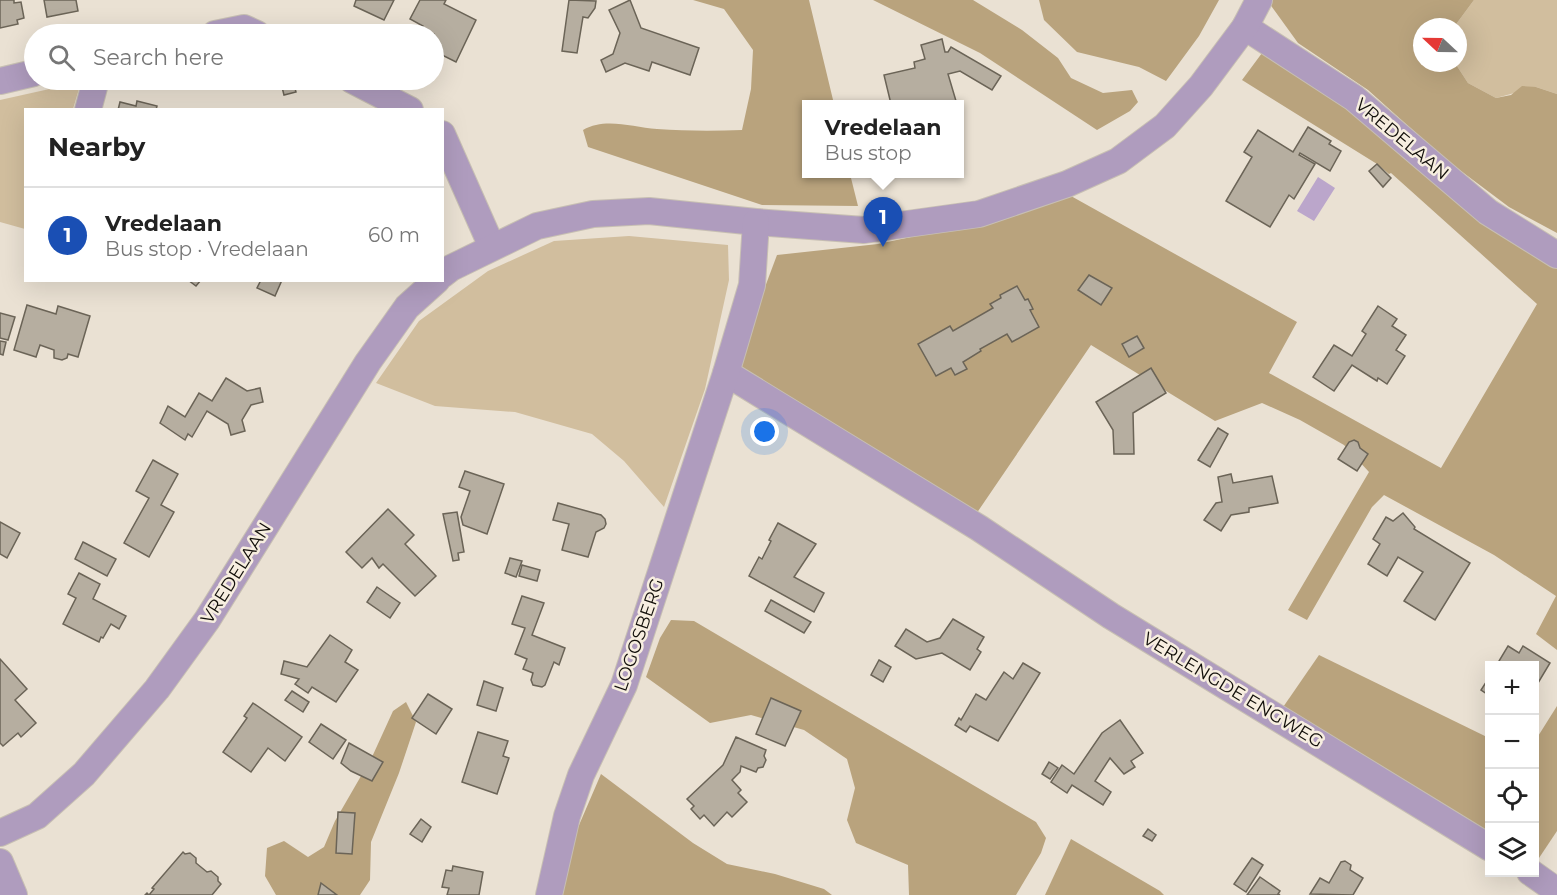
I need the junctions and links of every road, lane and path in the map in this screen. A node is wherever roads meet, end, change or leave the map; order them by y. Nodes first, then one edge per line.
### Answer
1 (1259, 0) edge
2 (1245, 27) junction
3 (24, 75) edge
4 (0, 81) edge
5 (93, 90) edge
6 (371, 90) edge
7 (89, 108) edge
8 (406, 108) edge
9 (444, 139) edge
10 (756, 222) junction
11 (492, 247) junction
12 (1557, 255) edge
13 (444, 273) edge
14 (435, 282) edge
15 (726, 373) junction
16 (0, 833) edge
17 (1485, 845) edge
18 (0, 862) edge
19 (1536, 877) edge
20 (1557, 891) edge
21 (14, 895) edge
22 (549, 895) edge

1 - 2 street
2 - 10 street
2 - 12 street, VREDELAAN
3 - 4 street
5 - 7 street
6 - 8 street
9 - 11 street
10 - 11 street
10 - 15 street, LOGOSBERG
11 - 13 street
14 - 16 street, VREDELAAN
15 - 17 street, VERLENGDE ENGWEG
15 - 22 street, LOGOSBERG
18 - 21 street
19 - 20 street

